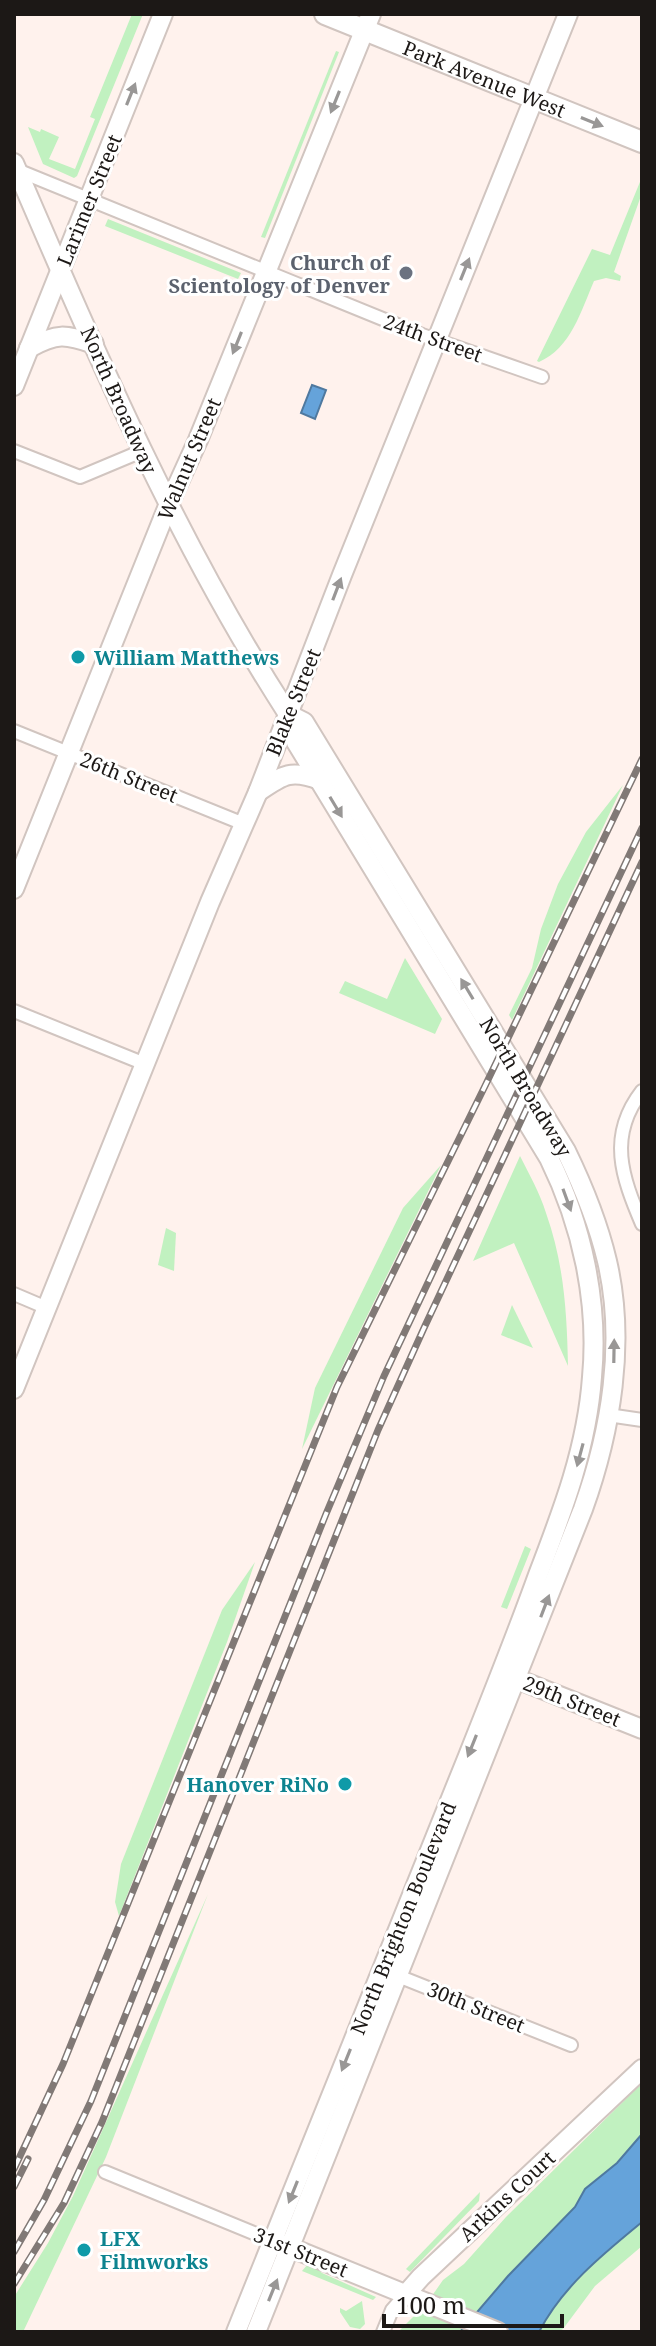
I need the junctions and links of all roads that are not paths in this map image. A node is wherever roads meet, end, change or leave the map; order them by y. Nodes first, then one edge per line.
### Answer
1 (163, 14) edge
2 (325, 14) edge
3 (568, 14) edge
4 (368, 22) edge
5 (534, 98) junction
6 (642, 142) edge
7 (15, 167) edge
8 (89, 199) junction
9 (61, 271) junction
10 (266, 271) junction
11 (437, 340) junction
12 (94, 344) junction
13 (29, 348) junction
14 (542, 377) dead end
15 (14, 386) edge
16 (14, 451) edge
17 (142, 451) junction
18 (168, 506) junction
19 (288, 714) junction
20 (14, 731) edge
21 (69, 753) junction
22 (320, 780) junction
23 (258, 792) junction
24 (244, 824) junction
25 (14, 889) edge
26 (14, 1011) edge
27 (145, 1064) junction
28 (642, 1091) edge
29 (642, 1224) edge
30 (14, 1294) edge
31 (47, 1308) junction
32 (14, 1389) edge
33 (608, 1415) junction
34 (642, 1420) edge
35 (574, 1506) junction
36 (509, 1676) junction
37 (642, 1729) edge
38 (390, 1973) junction
39 (571, 2045) dead end
40 (642, 2069) edge
41 (105, 2172) dead end
42 (282, 2244) junction
43 (406, 2294) junction
44 (236, 2332) edge
45 (256, 2332) edge
46 (383, 2332) edge
47 (498, 2332) edge

8 -> 1 main road, Larimer Street
2 - 4 main road, Park Avenue West
3 - 5 main road, Blake Street
4 - 5 main road, Park Avenue West
4 -> 10 main road, Walnut Street
5 -> 6 main road, Park Avenue West
11 -> 5 main road, Blake Street
7 - 8 street, 24th Street
7 - 9 main road, North Broadway
8 - 9 main road, Larimer Street
8 - 10 street, 24th Street
9 - 12 main road, North Broadway
9 - 13 main road, Larimer Street
10 - 11 street, 24th Street
10 -> 18 main road, Walnut Street
11 - 14 street, 24th Street
19 -> 11 main road, Blake Street
12 - 13 main road
12 - 17 main road, North Broadway
13 - 15 main road, Larimer Street
16 - 17 street
17 - 18 main road, North Broadway
18 - 19 main road, North Broadway
18 - 21 main road, Walnut Street
19 - 22 main road, North Broadway
19 - 23 main road, Blake Street
33 -> 19 main road, North Broadway
20 - 21 street, 26th Street
21 - 24 street, 26th Street
21 - 25 main road, Walnut Street
22 - 23 main road
22 -> 35 main road, North Broadway
23 - 24 main road, Blake Street
24 - 27 main road, Blake Street
26 - 27 street
27 - 31 main road, Blake Street
28 - 29 street
30 - 31 street
31 - 32 main road, Blake Street
33 - 34 street
33 - 35 main road, North Broadway
35 - 36 main road, North Brighton Boulevard
36 - 37 main road, 29th Street
36 - 38 main road, North Brighton Boulevard
38 - 39 street, 30th Street
38 - 42 main road, North Brighton Boulevard
40 - 43 main road, Arkins Court
41 - 42 street, 31st Street
42 - 43 main road, 31st Street
42 - 44 main road, North Brighton Boulevard
45 -> 42 main road, North Brighton Boulevard
43 - 46 street, Arkins Court
43 - 47 main road, 31st Street

